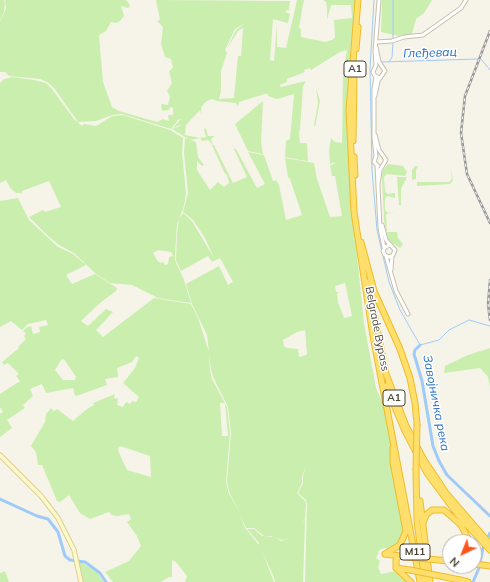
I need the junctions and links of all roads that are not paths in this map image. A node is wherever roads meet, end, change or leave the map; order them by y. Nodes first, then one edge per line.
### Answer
1 (358, 0) edge
2 (361, 0) edge
3 (379, 0) edge
4 (466, 0) edge
5 (356, 30) junction
6 (356, 36) junction
7 (376, 42) junction
8 (376, 47) junction
9 (382, 66) junction
10 (375, 68) junction
11 (376, 77) junction
12 (380, 78) junction
13 (375, 97) junction
14 (375, 133) junction
15 (381, 154) junction
16 (376, 156) junction
17 (377, 165) junction
18 (382, 166) junction
19 (378, 186) junction
20 (380, 221) junction
21 (361, 241) junction
22 (390, 245) junction
23 (384, 248) junction
24 (386, 256) junction
25 (392, 256) junction
26 (391, 272) junction
27 (408, 314) dead end
28 (380, 368) junction
29 (394, 443) junction
30 (0, 454) edge
31 (416, 476) junction
32 (422, 534) junction
33 (466, 534) edge
34 (476, 534) edge
35 (477, 534) edge
36 (399, 556) junction
37 (442, 560) edge
38 (396, 568) junction
39 (461, 581) edge
40 (81, 582) edge
41 (411, 582) edge
42 (420, 582) edge
43 (425, 582) edge
44 (430, 582) edge
45 (468, 582) edge

1 - 5 highway, A1
2 - 5 highway, A1
3 - 7 street
4 - 7 street
5 - 6 highway, A1
6 - 21 highway, A1
6 - 28 highway, A1
7 - 8 street
8 - 9 street
8 - 10 street
9 - 10 street
9 - 12 street
10 - 11 street
11 - 12 street
11 - 13 street
12 - 13 street
13 - 14 street
14 - 15 street
14 - 16 street
15 - 16 street
15 - 18 street
16 - 17 street
17 - 18 street
17 - 19 street
18 - 19 street
19 - 20 street
20 - 22 street
20 - 23 street
21 - 31 highway, bridge
21 - 35 highway, Belgrade Bypass / A1
22 - 23 street
22 - 25 street
23 - 24 street
24 - 25 street
24 - 26 street
25 - 26 street
26 - 27 street
28 - 29 highway
28 - 34 highway, Belgrade Bypass / A1
29 - 36 highway
29 - 42 highway, M11
30 - 40 main road
31 - 32 highway
31 - 43 highway, M11
32 - 33 highway
32 - 44 highway
36 - 37 highway, bridge
36 - 38 highway
38 - 39 highway, bridge
38 - 41 highway
39 - 45 highway

